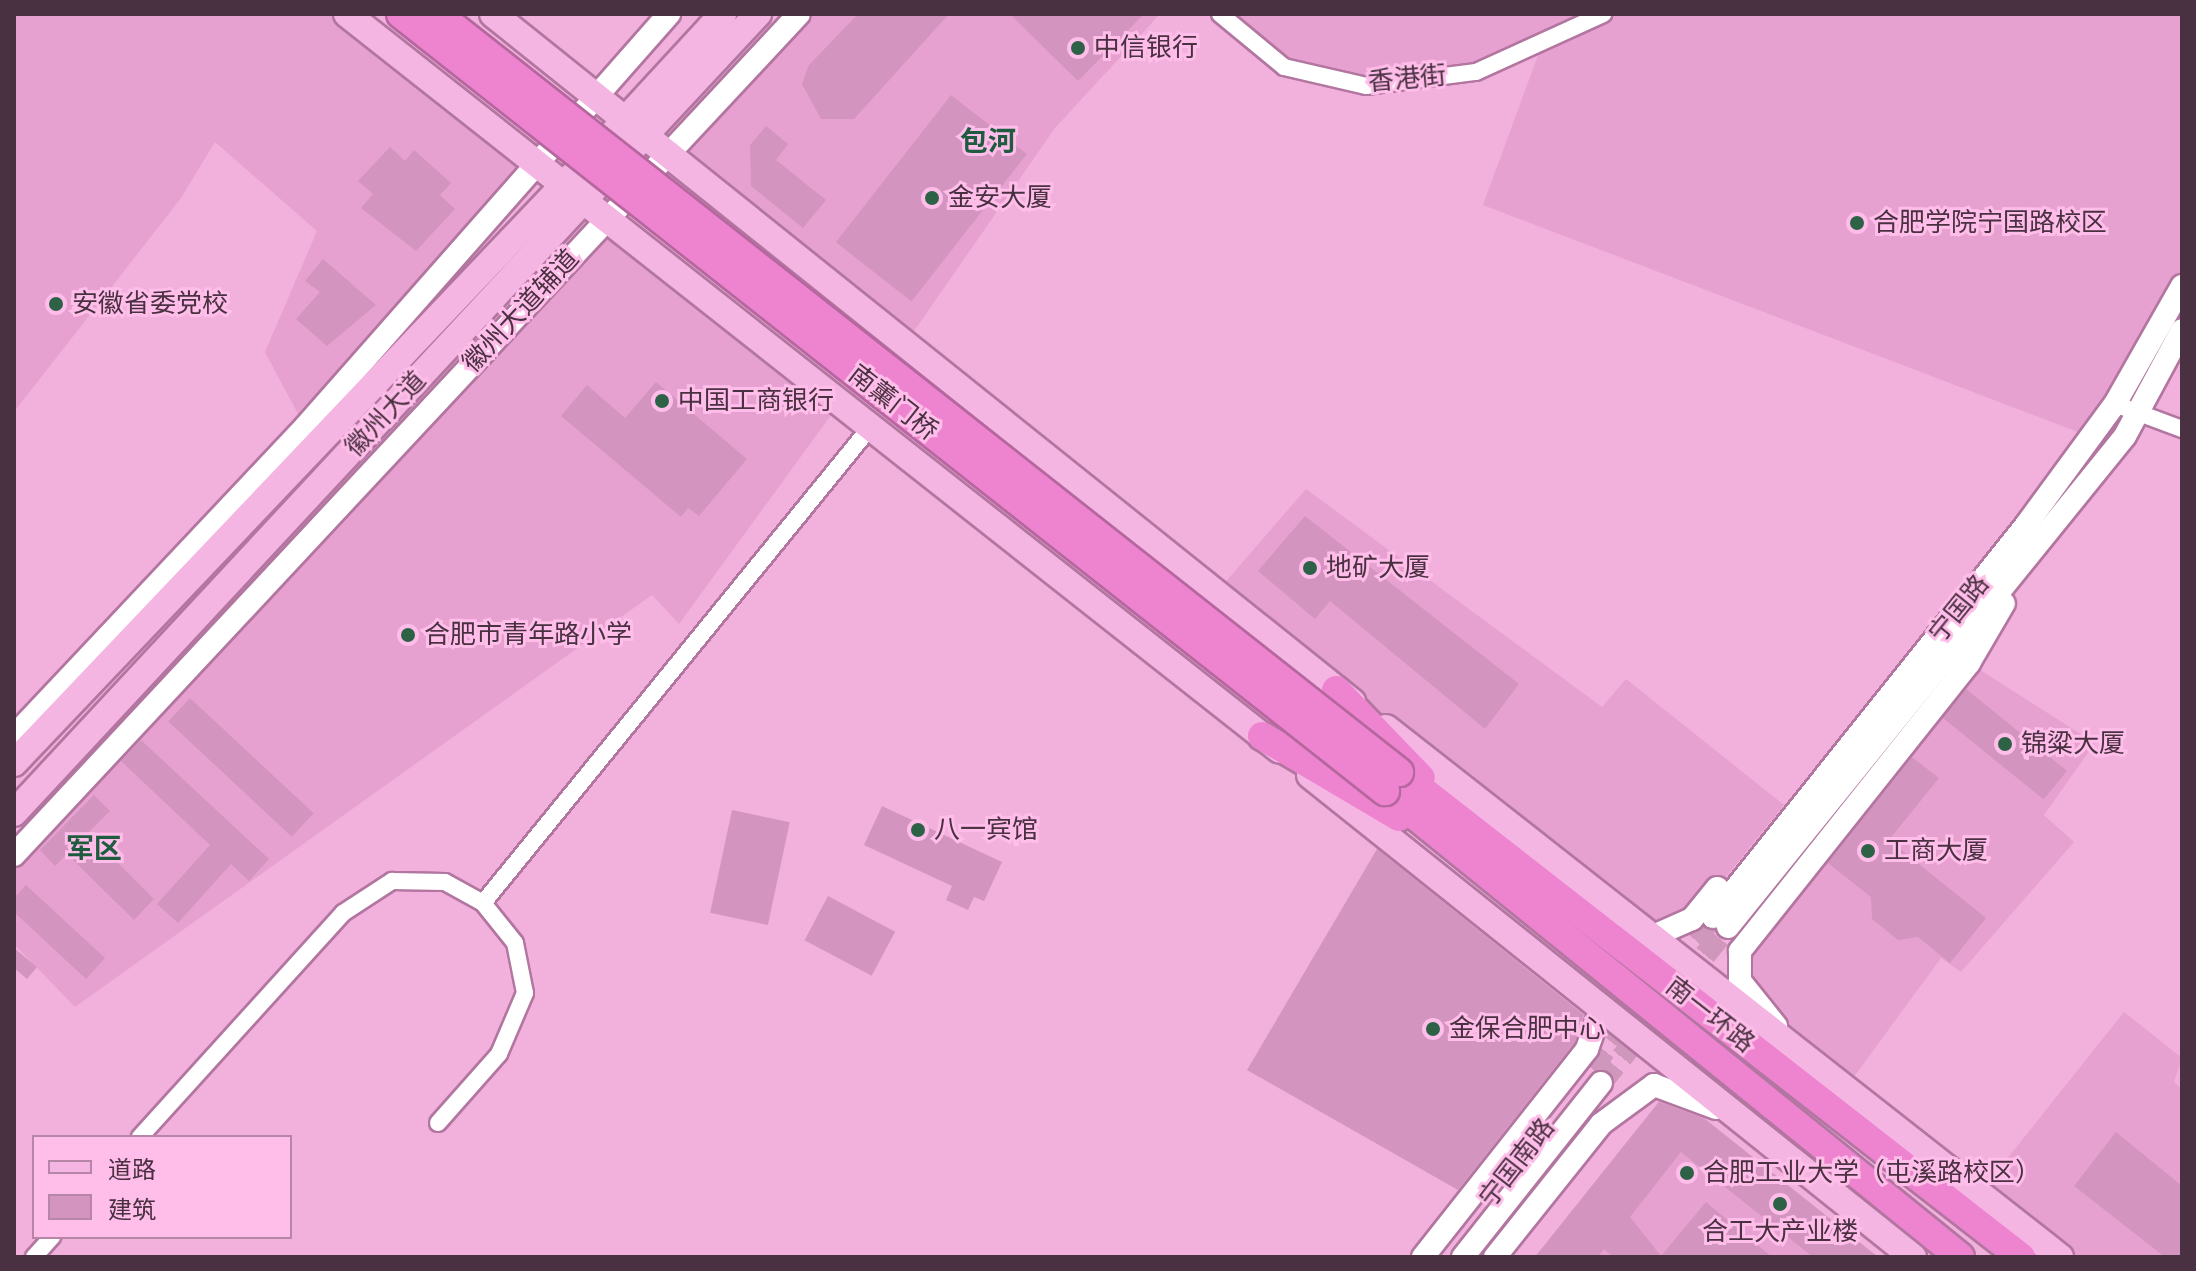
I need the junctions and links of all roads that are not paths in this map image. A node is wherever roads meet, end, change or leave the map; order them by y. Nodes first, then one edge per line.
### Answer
1 (347, 14) edge
2 (401, 14) edge
3 (437, 14) edge
4 (493, 14) edge
5 (669, 14) edge
6 (723, 14) edge
7 (758, 14) edge
8 (799, 14) edge
9 (1220, 14) edge
10 (1603, 14) edge
11 (593, 95) junction
12 (634, 128) junction
13 (666, 155) junction
14 (537, 160) junction
15 (575, 191) junction
16 (608, 218) junction
17 (2182, 286) edge
18 (2182, 330) edge
19 (2115, 404) junction
20 (2137, 412) junction
21 (873, 424) junction
22 (2182, 429) edge
23 (2034, 531) junction
24 (1336, 690) junction
25 (14, 736) edge
26 (1262, 736) junction
27 (14, 763) edge
28 (1392, 782) junction
29 (14, 813) edge
30 (1463, 822) junction
31 (14, 855) edge
32 (1464, 855) junction
33 (483, 903) junction
34 (1721, 922) tunnel mouth
35 (1651, 937) junction
36 (1601, 1009) junction
37 (1800, 1055) junction
38 (1741, 1122) junction
39 (438, 1123) dead end
40 (142, 1135) edge
41 (1868, 1138) junction
42 (50, 1239) edge
43 (34, 1257) edge
44 (1423, 1257) edge
45 (1443, 1257) edge
46 (1463, 1257) edge
47 (1495, 1257) edge
48 (1913, 1257) edge
49 (1960, 1257) edge
50 (2021, 1257) edge
51 (2060, 1257) edge

1 - 14 main road
2 - 28 highway, 南薰门桥, bridge
3 - 28 highway, 南薰门桥, bridge
4 - 11 main road
5 - 11 main road
6 - 12 main road, 徽州大道
7 - 12 main road, 徽州大道
8 - 13 main road, 徽州大道辅道
9 - 10 street, 香港街
11 - 12 main road
11 - 14 main road
12 - 13 main road
12 - 15 main road, 徽州大道
13 - 16 main road, 徽州大道辅道
13 - 24 main road
14 - 15 main road
14 - 25 main road
15 - 16 main road
15 - 27 main road, 徽州大道
15 - 29 main road, 徽州大道
16 - 21 main road
16 - 31 main road, 徽州大道辅道
17 - 19 main road, 宁国路
18 - 20 main road, 宁国路
19 - 20 street
19 - 23 main road, 宁国路
20 - 22 street
20 - 23 main road, 宁国路
21 - 26 main road
21 - 33 street
23 - 34 main road, 宁国路
23 - 35 main road
23 - 37 main road
24 - 30 highway
24 - 35 main road
26 - 32 highway
26 - 36 main road
28 - 30 highway, 南一环路
28 - 32 highway, 南一环路
30 - 41 highway, 南一环路
32 - 49 highway, 南一环路
33 - 39 street
33 - 40 street
35 - 37 main road
36 - 38 main road
36 - 44 main road
37 - 41 main road
37 - 51 main road
38 - 47 main road
38 - 48 main road
41 - 50 highway, 南一环路
42 - 43 street
45 - 46 main road, 宁国南路

